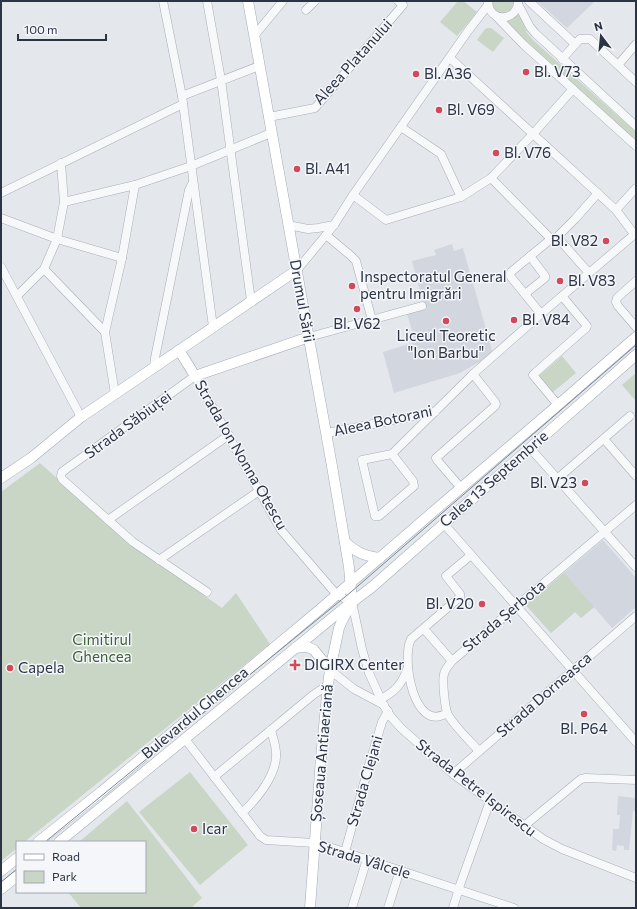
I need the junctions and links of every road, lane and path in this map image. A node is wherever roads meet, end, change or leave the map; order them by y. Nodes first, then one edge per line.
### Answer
1 (163, 1) edge
2 (206, 1) edge
3 (248, 1) edge
4 (283, 1) edge
5 (315, 1) edge
6 (529, 1) edge
7 (487, 2) edge
8 (519, 2) edge
9 (400, 3) edge
10 (306, 10) dead end
11 (480, 14) junction
12 (494, 15) junction
13 (254, 36) junction
14 (575, 44) junction
15 (636, 44) edge
16 (450, 58) junction
17 (562, 59) junction
18 (618, 65) junction
19 (259, 66) junction
20 (221, 80) junction
21 (636, 82) edge
22 (573, 89) junction
23 (183, 100) junction
24 (269, 117) junction
25 (636, 126) edge
26 (401, 127) junction
27 (272, 133) junction
28 (533, 134) junction
29 (636, 146) edge
30 (230, 149) junction
31 (61, 163) junction
32 (191, 166) junction
33 (491, 178) junction
34 (193, 181) junction
35 (135, 185) junction
36 (636, 188) edge
37 (1, 193) edge
38 (598, 193) junction
39 (353, 195) junction
40 (463, 196) junction
41 (64, 202) junction
42 (616, 210) junction
43 (1, 218) edge
44 (288, 225) junction
45 (334, 225) junction
46 (635, 234) edge
47 (326, 235) junction
48 (554, 238) junction
49 (57, 239) junction
50 (530, 256) junction
51 (122, 258) junction
52 (1, 267) edge
53 (44, 269) junction
54 (296, 270) junction
55 (590, 273) junction
56 (636, 281) edge
57 (525, 294) junction
58 (17, 296) junction
59 (562, 296) junction
60 (251, 301) junction
61 (422, 306) dead end
62 (541, 314) junction
63 (372, 320) junction
64 (213, 327) junction
65 (636, 327) edge
66 (105, 332) junction
67 (309, 337) junction
68 (636, 337) edge
69 (179, 350) junction
70 (636, 355) edge
71 (154, 367) junction
72 (473, 374) junction
73 (196, 376) junction
74 (115, 394) junction
75 (558, 405) junction
76 (435, 412) junction
77 (630, 416) dead end
78 (81, 418) junction
79 (327, 433) junction
80 (229, 435) junction
81 (604, 439) junction
82 (530, 448) junction
83 (392, 454) junction
84 (636, 476) edge
85 (1, 478) edge
86 (558, 479) junction
87 (461, 488) junction
88 (259, 491) junction
89 (636, 505) edge
90 (108, 520) junction
91 (444, 524) junction
92 (605, 531) junction
93 (345, 542) junction
94 (471, 555) junction
95 (380, 558) junction
96 (159, 560) junction
97 (636, 567) edge
98 (351, 583) junction
99 (207, 592) dead end
100 (337, 595) junction
101 (352, 602) junction
102 (516, 606) junction
103 (636, 616) edge
104 (424, 629) junction
105 (295, 648) junction
106 (452, 661) junction
107 (408, 667) junction
108 (330, 670) junction
109 (573, 670) junction
110 (328, 685) junction
111 (384, 705) junction
112 (447, 713) junction
113 (271, 730) junction
114 (634, 737) edge
115 (185, 739) junction
116 (479, 751) junction
117 (453, 774) junction
118 (214, 777) junction
119 (636, 780) edge
120 (106, 788) junction
121 (114, 797) junction
122 (490, 801) junction
123 (242, 813) junction
124 (524, 826) junction
125 (39, 841) edge
126 (60, 841) edge
127 (314, 843) junction
128 (345, 852) junction
129 (16, 859) edge
130 (367, 859) junction
131 (400, 870) junction
132 (1, 871) edge
133 (16, 877) edge
134 (636, 878) edge
135 (1, 889) edge
136 (458, 890) junction
137 (310, 908) edge
138 (352, 908) edge
139 (388, 908) edge
140 (453, 908) edge
141 (514, 908) edge

1 - 23 street
2 - 20 street
3 - 13 main road, Drumul Sării
4 - 13 street
5 - 10 street
6 - 14 street
7 - 11 street
7 - 12 street
8 - 12 street
8 - 17 street
9 - 24 street, Aleea Platanului
11 - 12 street
11 - 16 street
12 - 22 street
13 - 19 main road, Drumul Sării
14 - 17 street
14 - 18 street
15 - 18 street
16 - 26 street
16 - 28 street, Aleea Botorani
17 - 25 street
18 - 21 street
19 - 20 street
19 - 24 main road, Drumul Sării
20 - 23 street
20 - 30 street
22 - 28 street
22 - 29 street
23 - 31 street
23 - 32 street
24 - 27 main road, Drumul Sării
26 - 39 street
26 - 40 street
27 - 30 street
27 - 44 main road, Drumul Sării
28 - 33 street
28 - 38 street, Aleea Botorani
30 - 32 street
30 - 60 street
31 - 37 street
31 - 41 street
32 - 34 street
32 - 35 street
33 - 40 street
33 - 48 street
34 - 64 street
34 - 71 street
35 - 41 street
35 - 51 street
36 - 42 street
38 - 42 street, Aleea Botorani
38 - 48 street
39 - 40 street
39 - 45 street
41 - 49 street
42 - 46 street, Aleea Botorani
43 - 49 street
44 - 45 street
44 - 54 main road, Drumul Sării
45 - 47 street
46 - 55 street, Aleea Botorani
47 - 54 street
47 - 63 street
48 - 50 street
48 - 55 street
49 - 51 street
49 - 53 street
50 - 57 street
50 - 57 street
51 - 66 street
52 - 58 street
53 - 58 street
53 - 66 street
54 - 60 main road
54 - 67 main road, Drumul Sării
55 - 59 street, Aleea Botorani
56 - 65 street
57 - 62 street
58 - 78 street
59 - 62 street, Aleea Botorani
59 - 75 street
60 - 64 main road
61 - 63 street
62 - 72 street, Aleea Botorani
63 - 67 street
64 - 69 main road
66 - 74 street
67 - 73 main road
67 - 79 main road, Drumul Sării
68 - 75 main road, Calea 13 Septembrie
69 - 71 main road
69 - 73 main road, Strada Ion Nonna Otescu
70 - 82 main road, Calea 13 Septembrie
71 - 74 main road
72 - 76 street, Aleea Botorani
72 - 87 street
73 - 80 street, Strada Ion Nonna Otescu
73 - 90 street, Strada Săbiuței
74 - 78 main road
75 - 87 main road, Calea 13 Septembrie
76 - 79 street, Aleea Botorani
76 - 83 street
77 - 81 street
78 - 85 main road
79 - 93 main road, Drumul Sării
80 - 88 street, Strada Ion Nonna Otescu
80 - 90 street
81 - 84 street
81 - 86 street
82 - 86 street
82 - 91 main road, Calea 13 Septembrie
83 - 83 street
86 - 92 street
87 - 95 main road, Calea 13 Septembrie
88 - 96 street
88 - 100 street, Strada Ion Nonna Otescu
89 - 92 street, Strada Șerbota
90 - 96 street
91 - 94 street
91 - 101 main road, Calea 13 Septembrie
92 - 97 street
92 - 102 street, Strada Șerbota
93 - 95 main road
93 - 98 main road, Drumul Sării
94 - 102 street
94 - 104 street
95 - 98 main road, Calea 13 Septembrie
96 - 99 street
98 - 100 main road, Bulevardul Ghencea
98 - 101 main road, Drumul Sării
100 - 101 street
100 - 120 main road, Bulevardul Ghencea
101 - 105 main road, Bulevardul Ghencea
101 - 108 main road, Șoseaua Antiaeriană
101 - 111 street, Strada Petre Ispirescu
102 - 106 street, Strada Șerbota
102 - 109 street
103 - 109 street, Strada Dorneasca
104 - 106 street
104 - 107 street
105 - 108 main road
105 - 115 main road, Bulevardul Ghencea
106 - 112 street, Strada Șerbota
107 - 111 street
107 - 112 street
108 - 110 main road, Șoseaua Antiaeriană
108 - 111 street
109 - 114 street
109 - 116 street, Strada Dorneasca
110 - 113 street
110 - 127 main road, Șoseaua Antiaeriană
111 - 117 street, Strada Petre Ispirescu
111 - 128 street, Strada Clejani
112 - 116 street, Strada Șerbota
113 - 118 street
113 - 123 street
115 - 118 street, Strada Vâlcele
115 - 121 main road, Bulevardul Ghencea
116 - 117 street, Strada Dorneasca
117 - 122 street, Strada Petre Ispirescu
118 - 123 street, Strada Vâlcele
119 - 124 street
120 - 121 main road
120 - 125 main road, Bulevardul Ghencea
121 - 126 main road, Bulevardul Ghencea
122 - 124 street, Strada Petre Ispirescu
122 - 136 street
123 - 127 street, Strada Vâlcele
124 - 134 street, Strada Petre Ispirescu
127 - 128 street, Strada Vâlcele
127 - 137 main road, Șoseaua Antiaeriană
128 - 130 street, Strada Vâlcele
129 - 132 main road
130 - 131 street, Strada Vâlcele
130 - 138 street
131 - 136 street, Strada Vâlcele
131 - 139 street
133 - 135 main road
136 - 140 street
136 - 141 street, Strada Vâlcele

